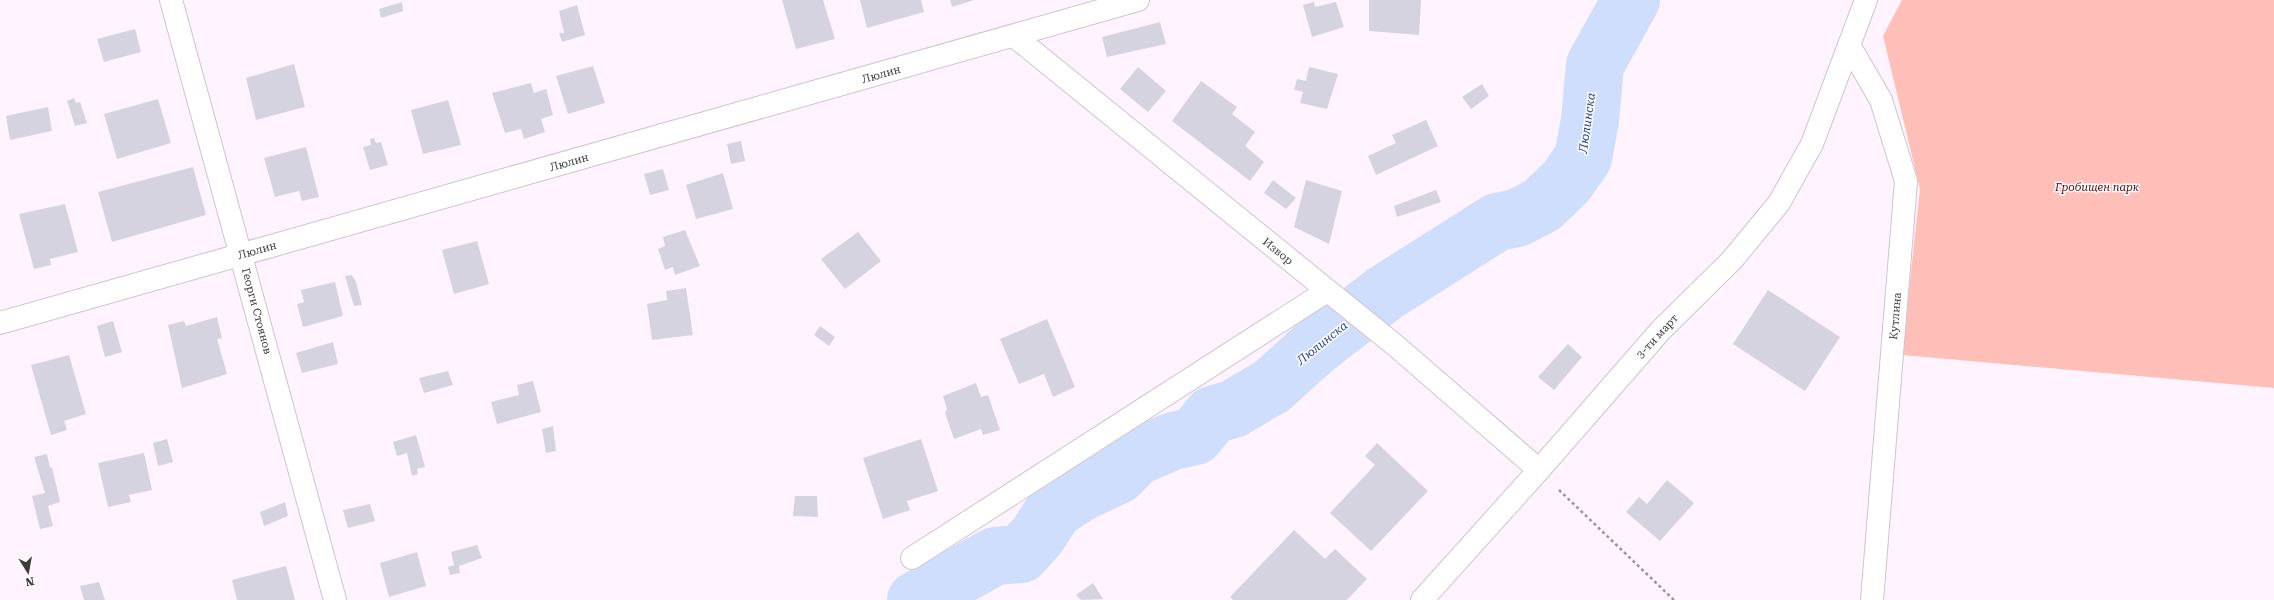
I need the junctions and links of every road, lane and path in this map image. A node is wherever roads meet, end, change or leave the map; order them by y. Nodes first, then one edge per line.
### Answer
1 (171, 0) edge
2 (1138, 0) edge
3 (1866, 0) edge
4 (1014, 36) junction
5 (1849, 44) junction
6 (242, 255) junction
7 (1327, 291) junction
8 (0, 323) edge
9 (1539, 470) junction
10 (912, 558) dead end
11 (335, 600) edge
12 (1422, 600) edge
13 (1674, 600) edge
14 (1872, 600) edge

1 - 6 street, Георги Стоянов
2 - 4 street, Люлин
3 - 5 street, 3-ти март
4 - 6 street, Люлин
4 - 7 street, Извор
5 - 9 street, 3-ти март
5 - 14 street, Кутлина
6 - 8 street, Люлин
6 - 11 street, Георги Стоянов
7 - 9 street, Извор
7 - 10 street
9 - 12 street, 3-ти март
9 - 13 path

